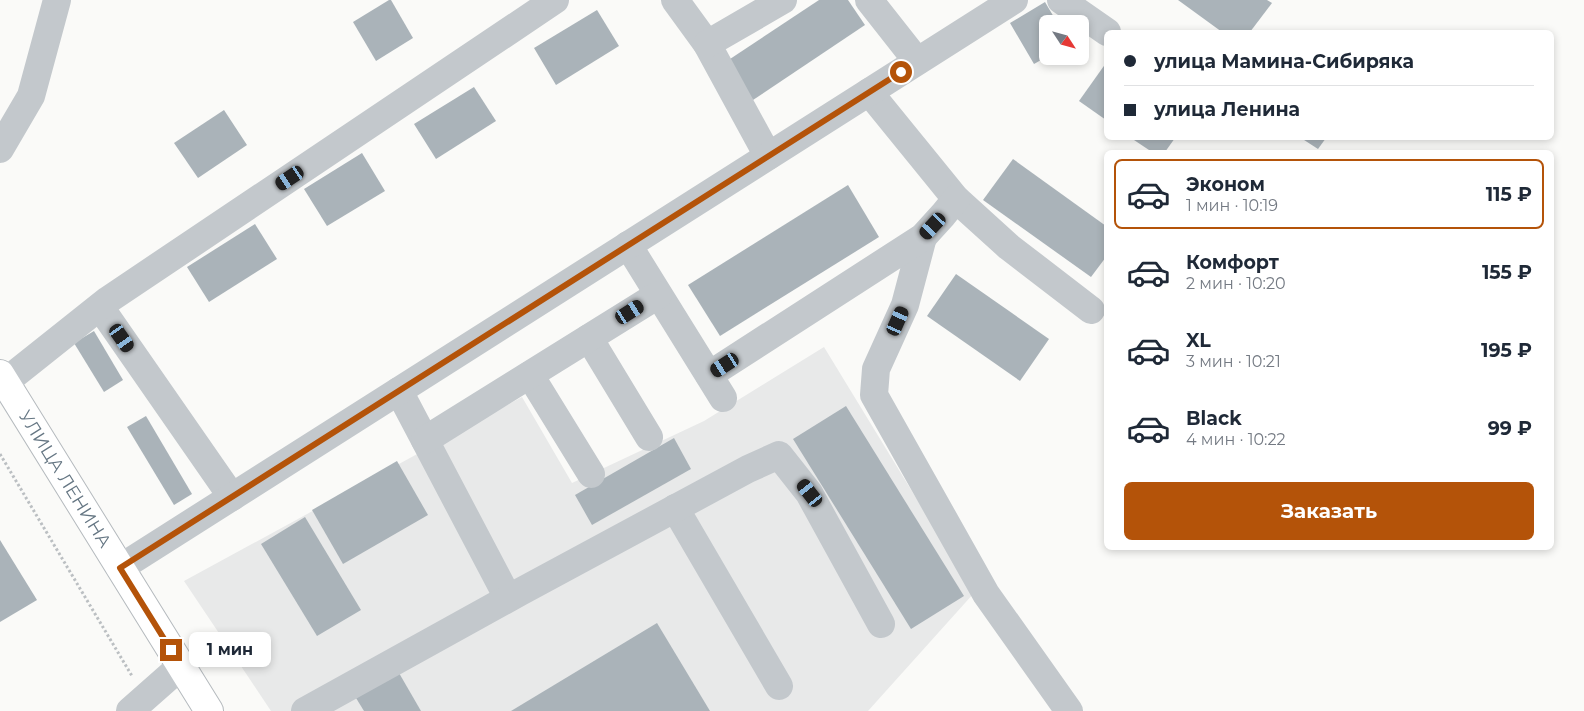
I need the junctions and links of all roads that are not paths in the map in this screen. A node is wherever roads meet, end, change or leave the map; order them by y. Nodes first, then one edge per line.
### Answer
1 (57, 0) edge
2 (555, 0) edge
3 (783, 0) edge
4 (869, 0) edge
5 (1061, 0) edge
6 (1011, 1) edge
7 (685, 4) edge
8 (1104, 30) edge
9 (707, 44) junction
10 (917, 61) junction
11 (869, 92) junction
12 (0, 149) edge
13 (768, 156) junction
14 (956, 198) junction
15 (923, 237) junction
16 (628, 245) junction
17 (658, 295) junction
18 (100, 307) junction
19 (1091, 310) dead end
20 (589, 338) junction
21 (530, 375) junction
22 (709, 375) junction
23 (2, 378) edge
24 (399, 391) junction
25 (723, 398) dead end
26 (648, 437) dead end
27 (425, 440) junction
28 (591, 474) dead end
29 (232, 497) junction
30 (675, 508) junction
31 (120, 568) junction
32 (508, 598) junction
33 (880, 624) dead end
34 (181, 666) junction
35 (779, 686) dead end
36 (137, 704) edge
37 (208, 711) edge
38 (305, 711) edge
39 (1069, 711) edge

1 - 12 street
2 - 18 street
3 - 9 street
4 - 10 street
5 - 8 street
6 - 10 street
7 - 9 street
9 - 13 street
10 - 11 street
11 - 13 street
11 - 14 street
13 - 16 street
14 - 15 street
14 - 19 street
15 - 22 street
15 - 39 street
16 - 17 street
16 - 24 street
17 - 20 street
17 - 22 street
18 - 23 street
18 - 29 street
20 - 21 street
20 - 26 street
21 - 27 street
21 - 28 street
22 - 25 street
23 - 31 main road, УЛИЦА ЛЕНИНА
24 - 27 street
24 - 29 street
27 - 32 street
29 - 31 street
30 - 32 street
30 - 33 street
30 - 35 street
31 - 34 main road, УЛИЦА ЛЕНИНА
32 - 38 street
34 - 36 street
34 - 37 main road, УЛИЦА ЛЕНИНА

